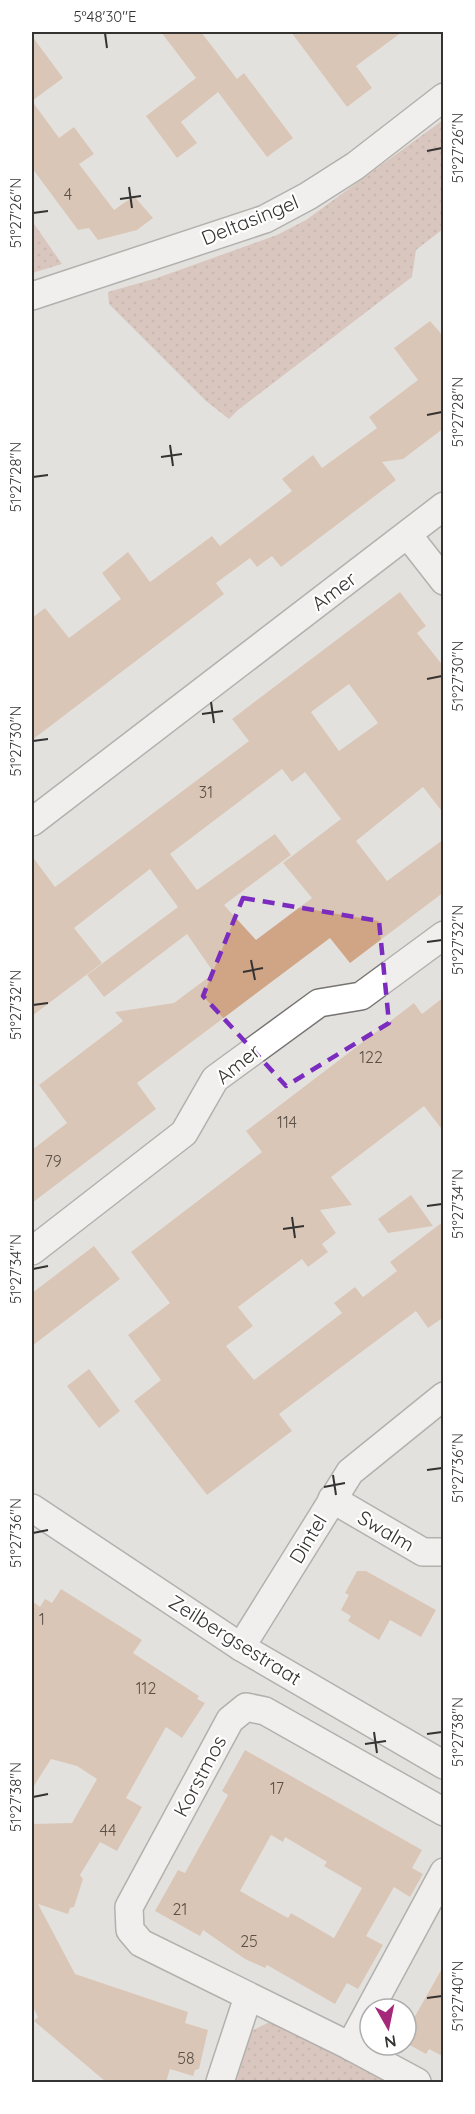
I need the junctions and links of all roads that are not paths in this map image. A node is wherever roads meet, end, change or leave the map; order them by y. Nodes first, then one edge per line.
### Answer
1 (444, 97) edge
2 (32, 296) edge
3 (444, 506) edge
4 (408, 535) junction
5 (444, 581) edge
6 (32, 822) edge
7 (444, 935) edge
8 (32, 1251) edge
9 (444, 1396) edge
10 (332, 1499) junction
11 (32, 1508) edge
12 (444, 1552) edge
13 (241, 1647) junction
14 (444, 1765) edge
15 (444, 1812) edge
16 (444, 1872) edge
17 (248, 1997) junction
18 (350, 2046) junction
19 (220, 2082) edge
20 (417, 2082) edge

1 - 2 street, Deltasingel
3 - 4 street, Amer
4 - 5 street
4 - 6 street, Amer
7 - 8 street, Amer
9 - 10 street, Dintel
10 - 12 street, Swalm
10 - 13 street, Dintel
11 - 13 street, Zeilbergsestraat
13 - 14 street, Zeilbergsestraat
15 - 17 street, Korstmos
16 - 18 street
17 - 18 street, Korstmos
17 - 19 street
18 - 20 street, Korstmos

